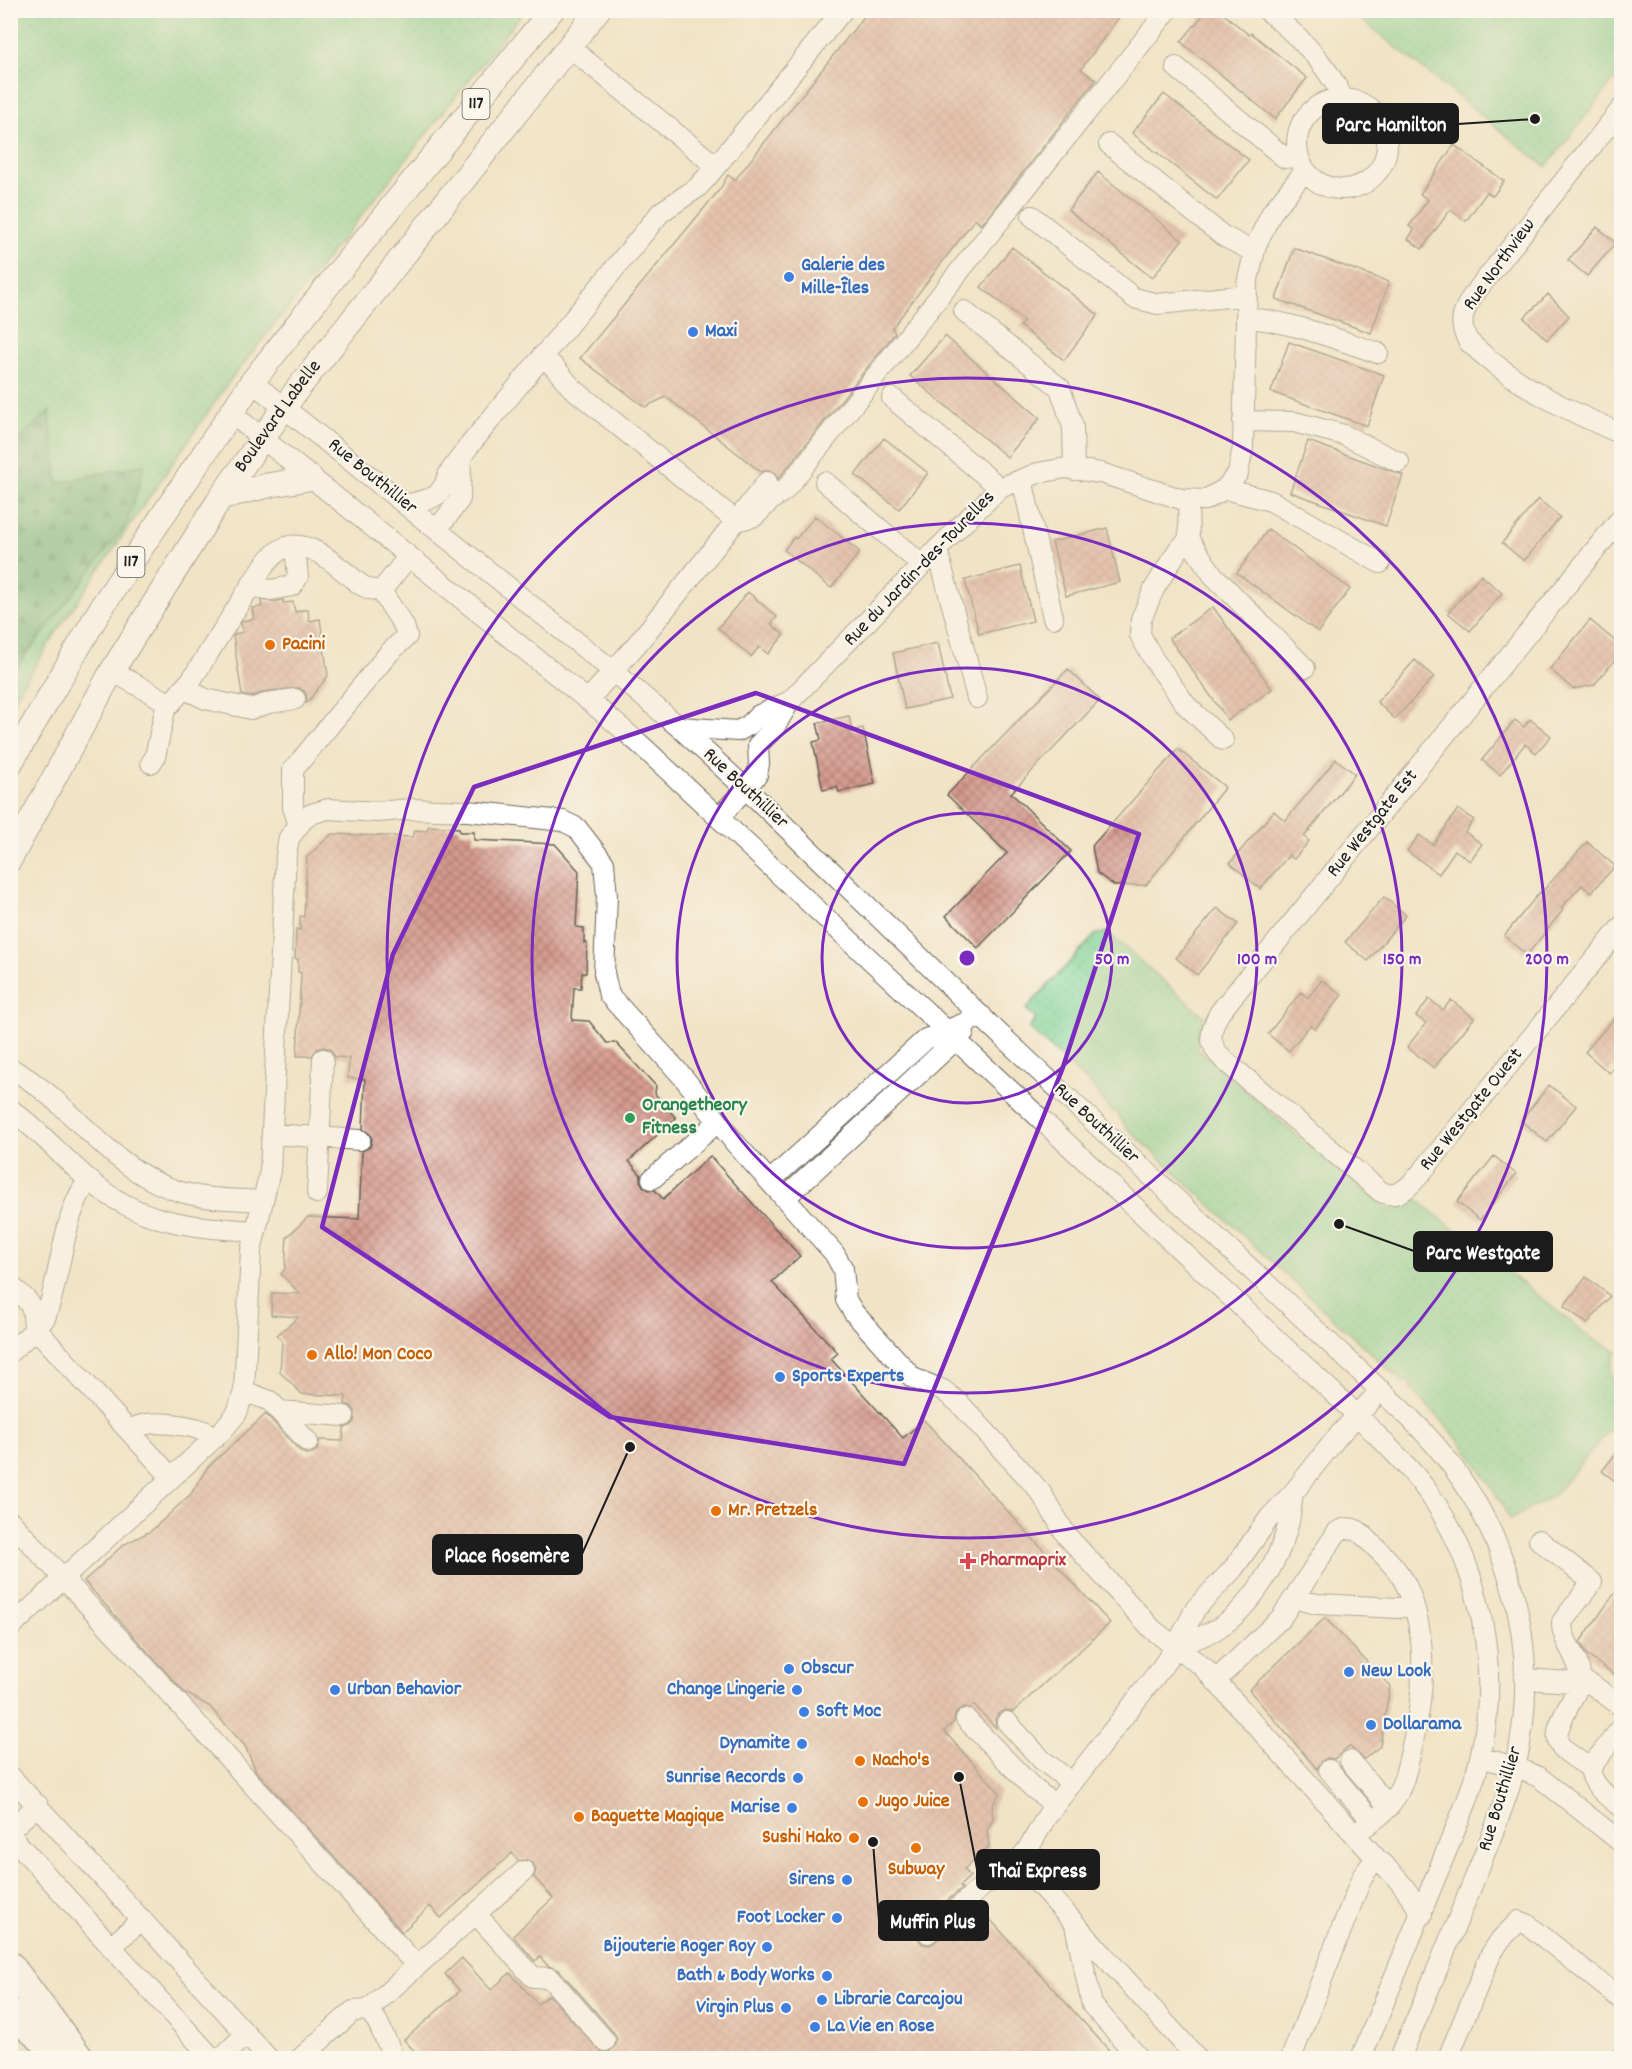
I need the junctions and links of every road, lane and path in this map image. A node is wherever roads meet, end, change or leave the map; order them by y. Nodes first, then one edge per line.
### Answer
1 (552, 10) edge
2 (598, 10) edge
3 (843, 10) edge
4 (1168, 10) edge
5 (1267, 10) edge
6 (569, 47) junction
7 (1176, 67) dead end
8 (1344, 100) junction
9 (1622, 108) edge
10 (1109, 144) dead end
11 (1301, 163) junction
12 (716, 166) junction
13 (1032, 216) dead end
14 (1254, 252) junction
15 (1247, 295) junction
16 (964, 311) dead end
17 (1246, 318) junction
18 (1378, 353) dead end
19 (542, 356) junction
20 (252, 382) junction
21 (892, 398) dead end
22 (285, 407) junction
23 (231, 413) junction
24 (1243, 420) junction
25 (1622, 434) edge
26 (263, 438) junction
27 (461, 457) junction
28 (1399, 462) dead end
29 (1074, 470) junction
30 (311, 478) junction
31 (1022, 479) junction
32 (767, 482) dead end
33 (825, 482) dead end
34 (999, 488) junction
35 (1225, 489) junction
36 (221, 497) junction
37 (1188, 499) junction
38 (406, 505) junction
39 (1622, 517) edge
40 (736, 521) junction
41 (437, 530) junction
42 (1189, 540) junction
43 (295, 547) junction
44 (937, 549) junction
45 (409, 556) junction
46 (1380, 563) dead end
47 (922, 565) junction
48 (251, 586) junction
49 (381, 591) junction
50 (1053, 618) dead end
51 (1305, 668) dead end
52 (613, 670) junction
53 (112, 671) junction
54 (185, 689) junction
55 (976, 698) dead end
56 (296, 699) dead end
57 (588, 700) junction
58 (790, 701) junction
59 (169, 703) junction
60 (679, 727) junction
61 (738, 731) junction
62 (1223, 740) dead end
63 (757, 751) junction
64 (151, 763) dead end
65 (10, 764) edge
66 (746, 789) junction
67 (719, 818) junction
68 (299, 825) junction
69 (10, 859) edge
70 (1622, 926) edge
71 (982, 1016) junction
72 (950, 1035) junction
73 (324, 1059) dead end
74 (10, 1068) edge
75 (10, 1109) edge
76 (718, 1122) junction
77 (1299, 1125) joint
78 (272, 1134) junction
79 (320, 1137) junction
80 (360, 1140) dead end
81 (652, 1179) dead end
82 (89, 1180) junction
83 (770, 1181) junction
84 (317, 1193) dead end
85 (785, 1198) junction
86 (263, 1201) junction
87 (256, 1231) junction
88 (10, 1285) edge
89 (36, 1329) junction
90 (10, 1352) edge
91 (244, 1390) junction
92 (1382, 1390) junction
93 (279, 1411) junction
94 (1356, 1415) junction
95 (344, 1416) dead end
96 (129, 1431) junction
97 (215, 1438) junction
98 (308, 1442) dead end
99 (171, 1477) junction
100 (1293, 1493) junction
101 (10, 1521) edge
102 (1539, 1540) dead end
103 (64, 1578) junction
104 (1297, 1595) junction
105 (1413, 1605) junction
106 (10, 1628) edge
107 (1176, 1646) junction
108 (1524, 1679) junction
109 (1215, 1681) junction
110 (1579, 1682) junction
111 (1622, 1707) edge
112 (966, 1719) dead end
113 (1007, 1722) dead end
114 (1622, 1727) edge
115 (1480, 1757) junction
116 (1350, 1761) dead end
117 (1515, 1767) junction
118 (1590, 1768) junction
119 (1329, 1770) dead end
120 (10, 1776) edge
121 (1072, 1783) junction
122 (38, 1805) junction
123 (1055, 1805) junction
124 (1389, 1807) junction
125 (1622, 1808) edge
126 (1372, 1821) junction
127 (10, 1830) edge
128 (1355, 1834) junction
129 (10, 1835) edge
130 (1622, 1843) edge
131 (1376, 1858) junction
132 (1018, 1861) junction
133 (524, 1871) dead end
134 (476, 1914) junction
135 (1422, 1915) junction
136 (142, 1919) junction
137 (1074, 1923) junction
138 (928, 1933) dead end
139 (111, 1947) junction
140 (10, 1966) edge
141 (417, 1966) junction
142 (1622, 2000) edge
143 (368, 2010) junction
144 (10, 2012) edge
145 (246, 2034) junction
146 (605, 2041) dead end
147 (1183, 2050) edge
148 (391, 2056) edge
149 (65, 2058) edge
150 (79, 2058) edge
151 (212, 2058) edge
152 (221, 2058) edge
153 (268, 2058) edge
154 (301, 2058) edge
155 (1139, 2058) edge
156 (1197, 2058) edge
157 (1291, 2058) edge
158 (1361, 2058) edge
159 (1400, 2058) edge
160 (1448, 2058) edge

1 - 20 main road, Boulevard Labelle / 117
2 - 6 main road, Boulevard Labelle / 117
3 - 12 street
4 - 40 street
5 - 8 street
6 - 12 street
6 - 22 main road, Boulevard Labelle / 117
7 - 11 street
8 - 11 street
8 - 11 street
9 - 25 street, Rue Northview
10 - 14 street
11 - 14 street
12 - 19 street
13 - 15 street
14 - 15 street
15 - 17 street
16 - 29 street
17 - 18 street
17 - 24 street
19 - 27 street
19 - 40 street
20 - 22 street, Rue Bouthillier
20 - 23 main road, Boulevard Labelle / 117
21 - 34 street
22 - 26 main road, Boulevard Labelle / 117
22 - 38 street, Rue Bouthillier
23 - 26 street, Rue Bouthillier
23 - 65 main road, Boulevard Labelle / 117
24 - 28 street
24 - 35 street
26 - 30 street, Rue Bouthillier
26 - 36 main road, Boulevard Labelle / 117
27 - 38 street
27 - 41 street
29 - 31 street, Rue du Jardin-des-Tourelles
29 - 37 street, Rue du Jardin-des-Tourelles
30 - 36 main road
30 - 45 street, Rue Bouthillier
31 - 34 street, Rue du Jardin-des-Tourelles
31 - 50 street
32 - 40 street
33 - 47 street
34 - 44 street, Rue du Jardin-des-Tourelles
35 - 37 street, Rue du Jardin-des-Tourelles
35 - 46 street
36 - 53 main road, Boulevard Labelle / 117
37 - 42 street
38 - 41 street, Rue Bouthillier
39 - 77 street, Rue Westgate Est
40 - 52 street
41 - 52 street, Rue Bouthillier
42 - 51 street
42 - 62 street
43 - 48 street
43 - 48 street
43 - 49 street
44 - 47 street, Rue du Jardin-des-Tourelles
44 - 55 street
45 - 49 street
45 - 57 street, Rue Bouthillier
47 - 58 street, Rue du Jardin-des-Tourelles
48 - 54 street
49 - 68 street
52 - 57 street
52 - 60 street, Rue Bouthillier
53 - 59 street
53 - 69 main road, Boulevard Labelle / 117
54 - 56 street
54 - 59 street
57 - 67 street, Rue Bouthillier
58 - 61 street, Rue du Jardin-des-Tourelles
58 - 63 street, Rue du Jardin-des-Tourelles
59 - 64 street
60 - 61 street
60 - 66 street, Rue Bouthillier
61 - 63 street
63 - 66 street, Rue du Jardin-des-Tourelles
66 - 67 street, Rue du Jardin-des-Tourelles
66 - 71 street, Rue Bouthillier
67 - 72 street, Rue Bouthillier
68 - 76 street
68 - 78 street
70 - 77 street, Rue Westgate Ouest
71 - 72 street
71 - 92 street, Rue Bouthillier
72 - 83 street
72 - 85 street
72 - 94 street, Rue Bouthillier
73 - 79 street
74 - 86 street
75 - 82 street
76 - 81 street
76 - 83 street
78 - 79 street
78 - 86 street
79 - 80 street
79 - 84 street
82 - 87 street
82 - 89 street
83 - 85 street
85 - 107 street
86 - 87 street
87 - 91 street
88 - 89 street
89 - 90 street
89 - 96 street
91 - 93 street
91 - 97 street
92 - 94 street
92 - 108 street, Rue Bouthillier
93 - 95 street
93 - 98 street
94 - 100 street
94 - 115 street, Rue Bouthillier
96 - 97 street
96 - 99 street
97 - 99 street
99 - 103 street
100 - 107 street
100 - 107 street
101 - 103 street
102 - 110 street
103 - 106 street
103 - 141 street
104 - 105 street
104 - 105 street
104 - 109 street
105 - 124 street
107 - 109 street
107 - 121 street
108 - 110 street
108 - 117 street, Rue Bouthillier
109 - 128 street
110 - 111 street
110 - 118 street
112 - 123 street
113 - 121 street
114 - 118 street
115 - 117 street
115 - 135 street, Rue Bouthillier
116 - 124 street
117 - 130 street
117 - 159 street, Rue Bouthillier
118 - 125 street
119 - 126 street
120 - 122 street
121 - 123 street
122 - 127 street
122 - 136 street
123 - 132 street
124 - 126 street
126 - 128 street
128 - 131 street
129 - 139 street
131 - 135 street
131 - 157 street
132 - 137 street
132 - 138 street
133 - 134 street
134 - 141 street
134 - 146 street
135 - 158 street, Rue Bouthillier
136 - 139 street
136 - 145 street
137 - 147 street
137 - 155 street
139 - 151 street
140 - 150 highway
141 - 143 street
142 - 160 street
143 - 148 street
143 - 154 street
144 - 149 highway
145 - 152 street
145 - 153 street
147 - 156 street

